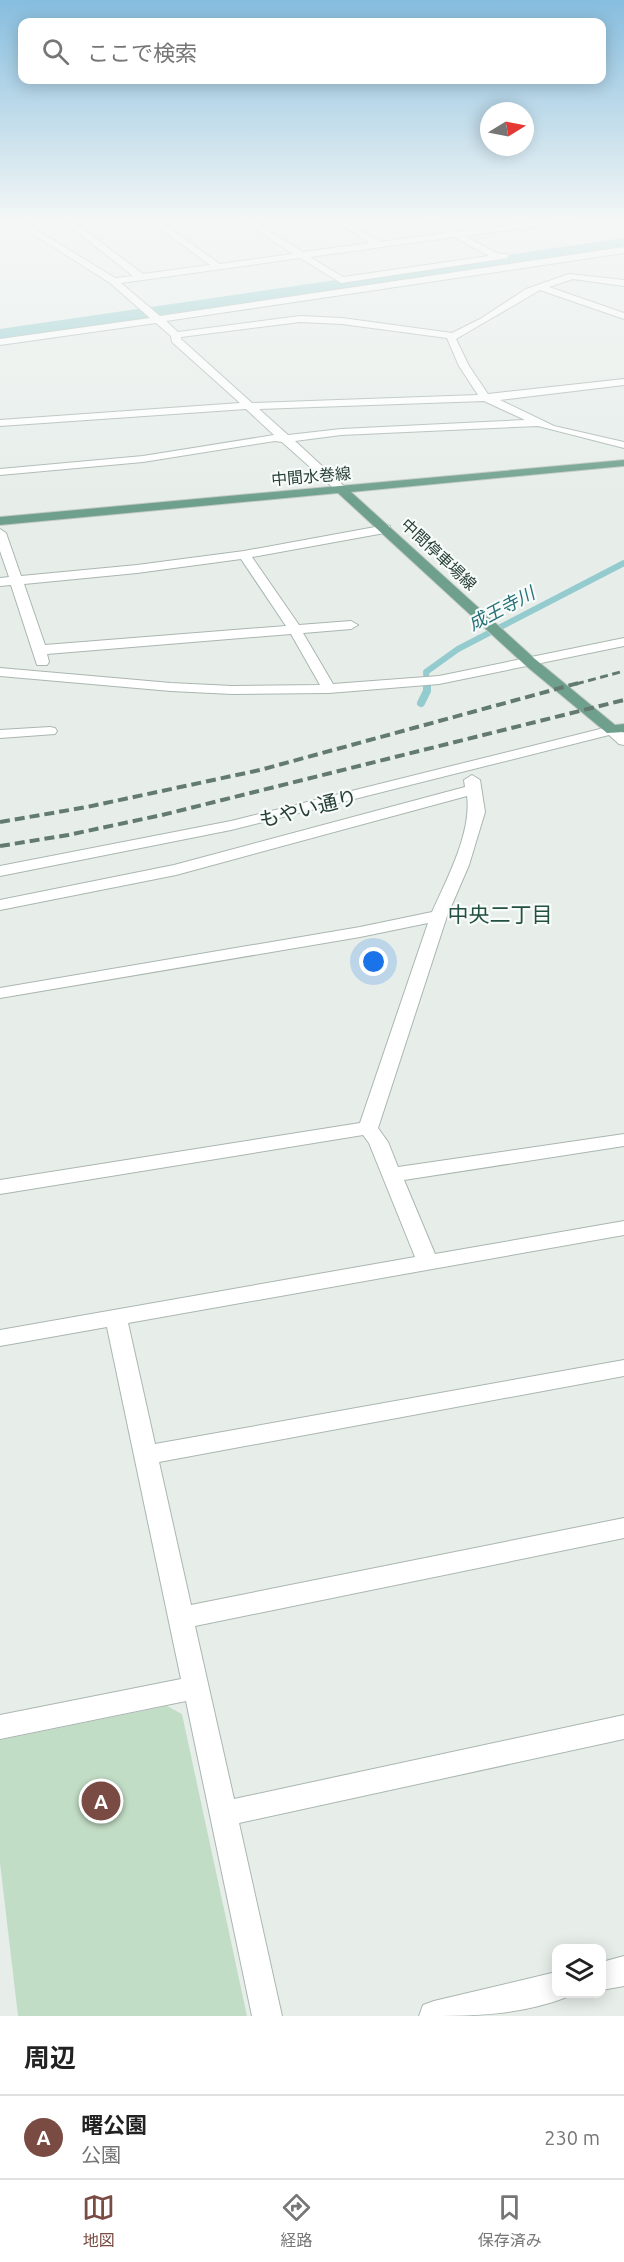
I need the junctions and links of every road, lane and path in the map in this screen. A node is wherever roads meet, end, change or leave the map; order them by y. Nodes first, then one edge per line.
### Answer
1 (149, 312) edge
2 (175, 312) edge
3 (496, 312) edge
4 (152, 315) junction
5 (0, 333) edge
6 (176, 335) junction
7 (453, 336) junction
8 (0, 342) edge
9 (624, 382) edge
10 (485, 397) junction
11 (249, 406) junction
12 (0, 423) edge
13 (540, 423) junction
14 (286, 439) junction
15 (624, 445) edge
16 (624, 463) edge
17 (0, 472) edge
18 (342, 490) junction
19 (0, 521) edge
20 (386, 529) junction
21 (0, 532) edge
22 (244, 555) junction
23 (15, 581) junction
24 (0, 582) edge
25 (351, 625) dead end
26 (295, 631) junction
27 (624, 642) edge
28 (40, 650) junction
29 (530, 662) junction
30 (0, 672) edge
31 (44, 676) junction
32 (328, 689) junction
33 (50, 730) dead end
34 (620, 733) edge
35 (0, 734) edge
36 (467, 767) junction
37 (475, 789) junction
38 (0, 871) edge
39 (0, 905) edge
40 (439, 916) junction
41 (0, 993) edge
42 (368, 1128) junction
43 (624, 1140) edge
44 (392, 1175) junction
45 (0, 1187) edge
46 (624, 1228) edge
47 (428, 1263) junction
48 (116, 1317) junction
49 (0, 1338) edge
50 (624, 1368) edge
51 (146, 1455) junction
52 (624, 1528) edge
53 (180, 1618) junction
54 (196, 1688) junction
55 (0, 1727) edge
56 (624, 1727) edge
57 (223, 1814) junction
58 (624, 1971) edge
59 (606, 1975) edge
60 (552, 1988) edge
61 (267, 2016) edge
62 (434, 2016) edge

1 - 4 street
2 - 4 street
3 - 7 street
4 - 5 street
4 - 6 street
4 - 8 street
6 - 7 street
6 - 11 street
7 - 10 street
9 - 10 street
10 - 11 street
10 - 13 street
11 - 12 street
11 - 14 street
13 - 14 street
13 - 15 street
14 - 17 street
14 - 18 street
16 - 18 main road, 中間水巻線
18 - 19 main road, 中間水巻線
18 - 20 main road, 中間停車場線
20 - 22 street
20 - 29 main road, 中間停車場線
21 - 23 street
22 - 23 street
22 - 26 street
23 - 24 street
23 - 28 street
25 - 26 street
26 - 28 street
26 - 32 street
27 - 29 street
28 - 31 street
29 - 32 street
29 - 34 main road, 中間停車場線
30 - 31 street
31 - 32 street
33 - 35 street
34 - 36 street, もやい通り
36 - 37 street
36 - 38 street, もやい通り
37 - 39 street
37 - 40 street
40 - 41 street
40 - 42 street
42 - 44 street
42 - 45 street
43 - 44 street
44 - 47 street
46 - 47 street
47 - 48 street
48 - 49 street
48 - 51 street
50 - 51 street
51 - 53 street
52 - 53 street
53 - 54 street
54 - 55 street
54 - 57 street
56 - 57 street
57 - 61 street
58 - 59 street
60 - 62 street

